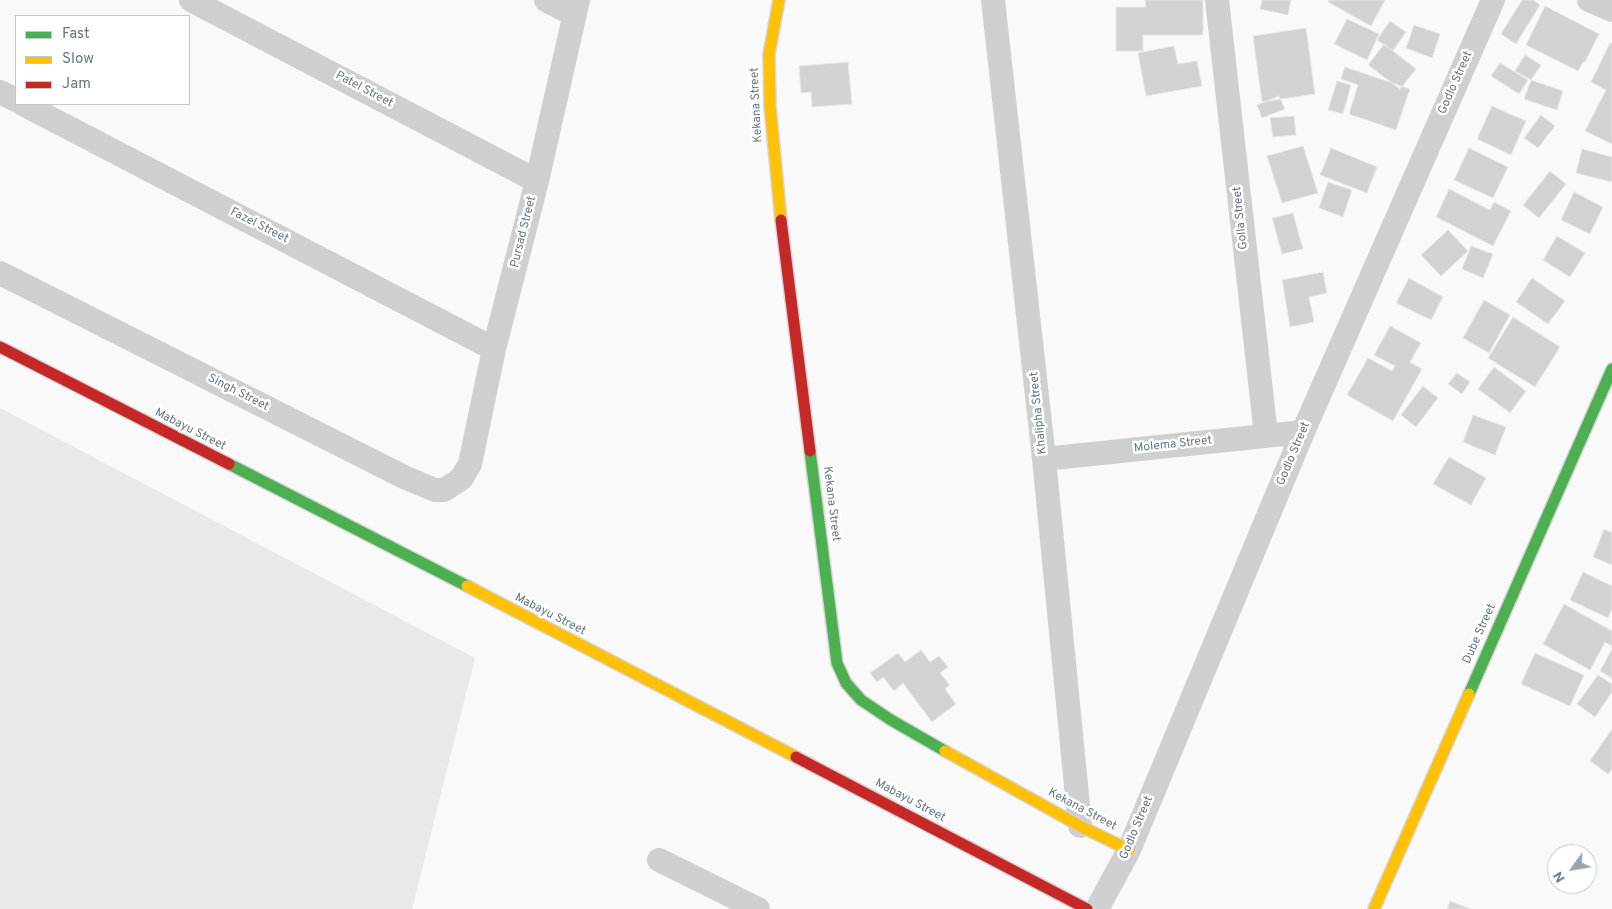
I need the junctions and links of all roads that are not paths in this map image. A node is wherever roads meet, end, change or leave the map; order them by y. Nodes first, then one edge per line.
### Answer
1 (191, 0) edge
2 (546, 0) edge
3 (779, 0) edge
4 (993, 0) edge
5 (1217, 0) edge
6 (1493, 0) edge
7 (1589, 0) edge
8 (576, 7) edge
9 (1612, 10) edge
10 (0, 92) edge
11 (15, 100) edge
12 (25, 105) edge
13 (537, 181) junction
14 (0, 273) edge
15 (0, 347) edge
16 (494, 348) junction
17 (1612, 369) edge
18 (1303, 432) junction
19 (1266, 436) junction
20 (1044, 459) junction
21 (470, 464) joint
22 (1080, 826) junction
23 (1129, 850) junction
24 (659, 860) dead end
25 (758, 909) edge
26 (1087, 909) edge
27 (1098, 909) edge
28 (1374, 909) edge

1 - 13 street, Patel Street
2 - 8 street
3 - 22 street, Kekana Street
4 - 20 street, Khalipha Street
5 - 19 street, Golla Street
6 - 18 street, Godlo Street
7 - 9 street
8 - 13 street, Pursad Street
10 - 11 street
12 - 16 street, Fazel Street
13 - 16 street, Pursad Street
14 - 21 street, Singh Street
15 - 26 street, Mabayu Street
16 - 21 street, Pursad Street
17 - 28 street, Dube Street
18 - 19 street, Molema Street
18 - 23 street, Godlo Street
19 - 20 street, Molema Street
20 - 22 street, Khalipha Street
22 - 23 street, Kekana Street
23 - 27 street, Godlo Street
24 - 25 street

